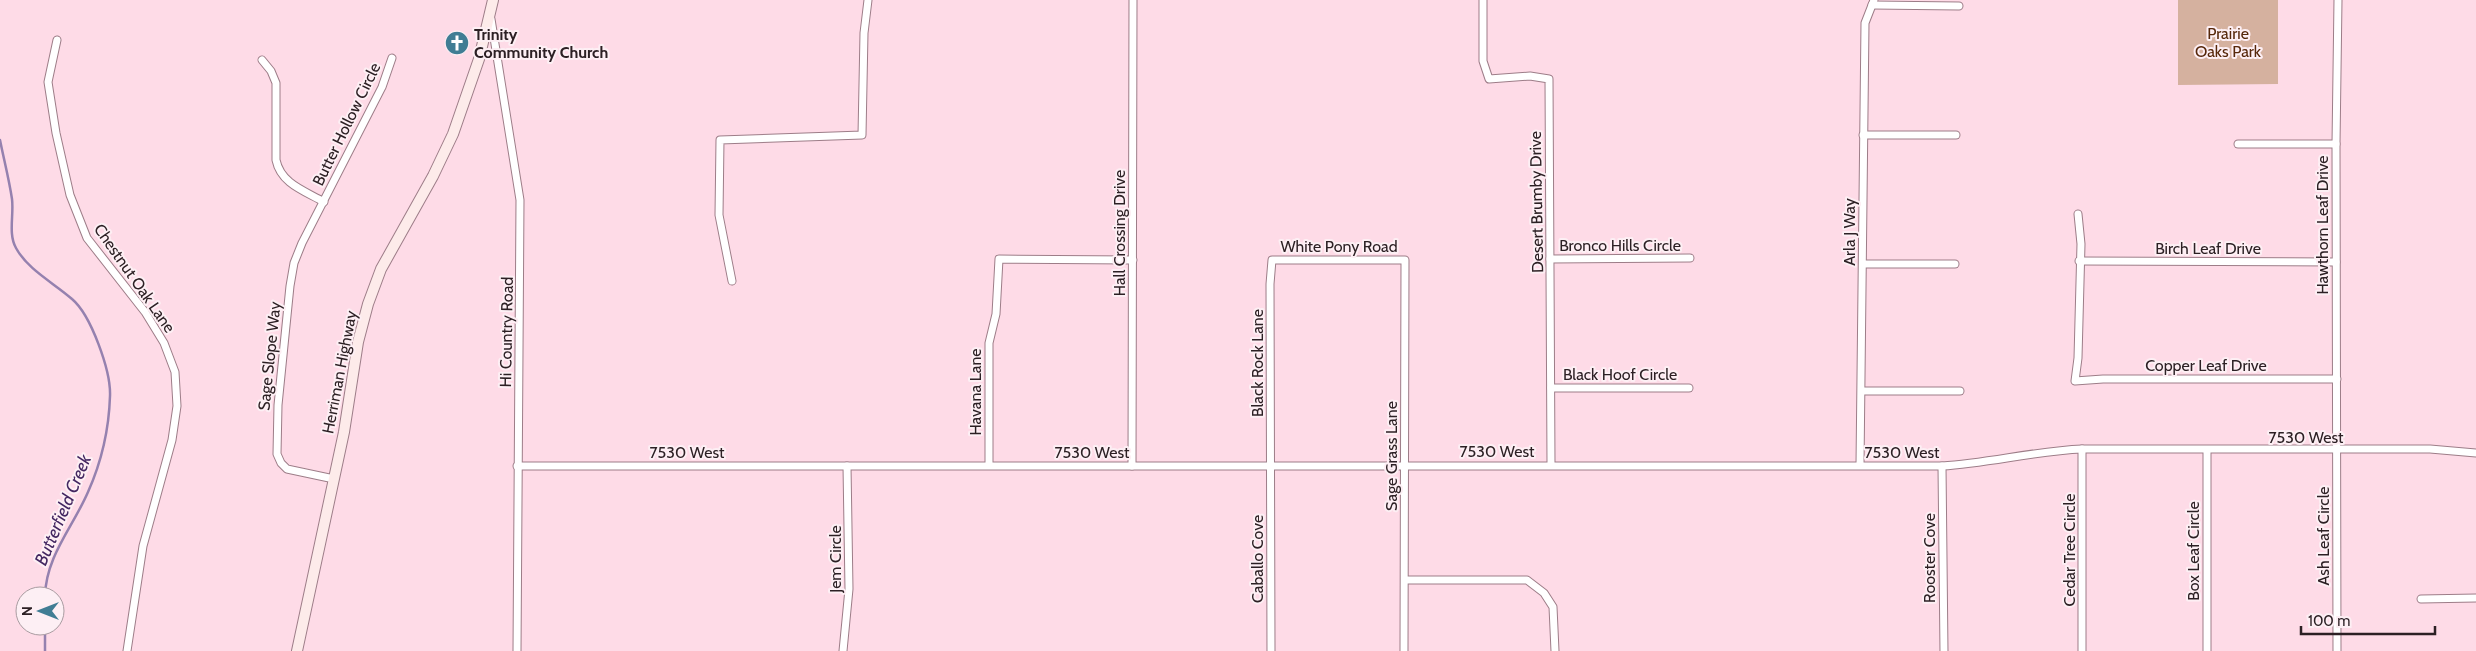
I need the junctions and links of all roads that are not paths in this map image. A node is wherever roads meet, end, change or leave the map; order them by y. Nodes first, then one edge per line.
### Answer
1 (493, 0) edge
2 (868, 0) edge
3 (1133, 0) edge
4 (1483, 0) edge
5 (2338, 0) edge
6 (1873, 2) edge
7 (1959, 6) dead end
8 (490, 16) junction
9 (57, 40) dead end
10 (392, 58) dead end
11 (262, 60) dead end
12 (1863, 135) junction
13 (1956, 135) dead end
14 (2238, 144) dead end
15 (2336, 144) junction
16 (324, 202) junction
17 (2078, 214) dead end
18 (1690, 258) dead end
19 (1550, 259) junction
20 (1133, 260) junction
21 (1272, 260) joint
22 (1406, 260) joint
23 (2079, 261) junction
24 (2336, 262) junction
25 (1863, 264) junction
26 (1955, 264) dead end
27 (732, 281) dead end
28 (2337, 379) junction
29 (1551, 388) junction
30 (1688, 388) dead end
31 (1862, 391) junction
32 (1960, 391) dead end
33 (2082, 449) junction
34 (2337, 450) junction
35 (2207, 451) junction
36 (2476, 453) edge
37 (1551, 464) junction
38 (989, 465) junction
39 (1406, 465) junction
40 (517, 466) junction
41 (847, 466) junction
42 (1132, 466) junction
43 (1271, 466) junction
44 (1860, 466) junction
45 (1942, 466) junction
46 (334, 479) junction
47 (1405, 580) junction
48 (2476, 598) edge
49 (2421, 600) dead end
50 (127, 651) edge
51 (298, 651) edge
52 (517, 651) edge
53 (843, 651) edge
54 (1271, 651) edge
55 (1404, 651) edge
56 (1555, 651) edge
57 (1944, 651) edge
58 (2082, 651) edge
59 (2207, 651) edge
60 (2337, 651) edge

1 - 8 main road, Herriman Highway
2 - 27 street
3 - 20 street, Hall Crossing Drive
4 - 19 street, Desert Brumby Drive
5 - 15 street, Hawthorn Leaf Drive
6 - 7 street
6 - 12 street, Arla J Way
8 - 40 street, Hi Country Road
8 - 46 main road, Herriman Highway
9 - 50 street, Chestnut Oak Lane
10 - 16 street, Butter Hollow Circle
11 - 16 street
12 - 13 street
12 - 25 street, Arla J Way
14 - 15 street
15 - 24 street, Hawthorn Leaf Drive
16 - 46 street, Sage Slope Way
17 - 23 street
18 - 19 street, Bronco Hills Circle
19 - 29 street, Desert Brumby Drive
20 - 38 street, Havana Lane
20 - 42 street, Hall Crossing Drive
21 - 22 street, White Pony Road
21 - 43 street, Black Rock Lane
22 - 39 street, Sage Grass Lane
23 - 24 street, Birch Leaf Drive
23 - 28 street, Copper Leaf Drive
24 - 28 street, Hawthorn Leaf Drive
25 - 26 street
25 - 31 street, Arla J Way
28 - 34 street, Hawthorn Leaf Drive
29 - 30 street, Black Hoof Circle
29 - 37 street, Desert Brumby Drive
31 - 32 street
31 - 44 street, Arla J Way
33 - 35 street, 7530 West
33 - 45 street, 7530 West
33 - 58 street, Cedar Tree Circle
34 - 35 street, 7530 West
34 - 36 street, 7530 West
34 - 60 street, Ash Leaf Circle
35 - 59 street, Box Leaf Circle
37 - 39 street, 7530 West
37 - 44 street, 7530 West
38 - 41 street, 7530 West
38 - 42 street, 7530 West
39 - 43 street, 7530 West
39 - 47 street, Sage Grass Lane
40 - 41 street, 7530 West
40 - 52 street, Hi Country Road
41 - 53 street, Jem Circle
42 - 43 street, 7530 West
43 - 54 street, Caballo Cove
44 - 45 street, 7530 West
45 - 57 street, Rooster Cove
46 - 51 main road, Herriman Highway
47 - 55 street, Sage Grass Lane
47 - 56 street
48 - 49 street

